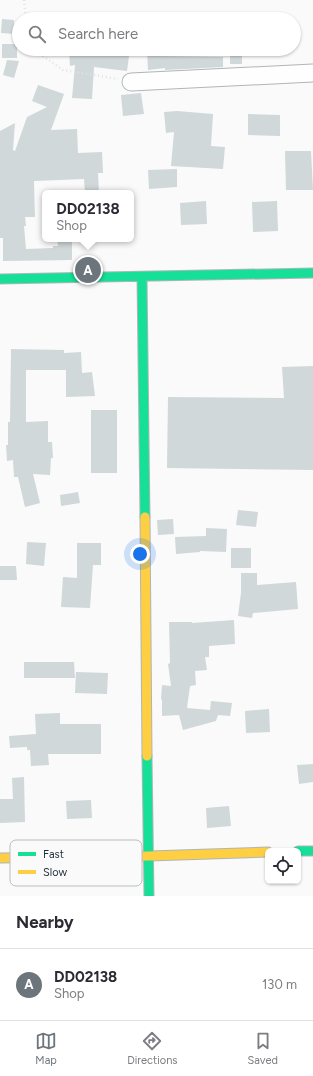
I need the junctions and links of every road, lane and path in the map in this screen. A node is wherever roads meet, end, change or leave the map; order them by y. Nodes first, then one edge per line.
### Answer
1 (24, 0) edge
2 (25, 12) edge
3 (43, 56) edge
4 (313, 73) edge
5 (131, 82) joint
6 (313, 273) edge
7 (142, 277) junction
8 (0, 279) edge
9 (301, 851) edge
10 (313, 851) edge
11 (265, 852) edge
12 (142, 856) edge
13 (148, 856) junction
14 (0, 858) edge
15 (10, 858) edge
16 (149, 896) edge

1 - 2 path
3 - 5 path
4 - 5 street
6 - 7 street
7 - 8 street
7 - 13 street
9 - 10 street
11 - 13 street
12 - 13 street
13 - 16 street
14 - 15 street

